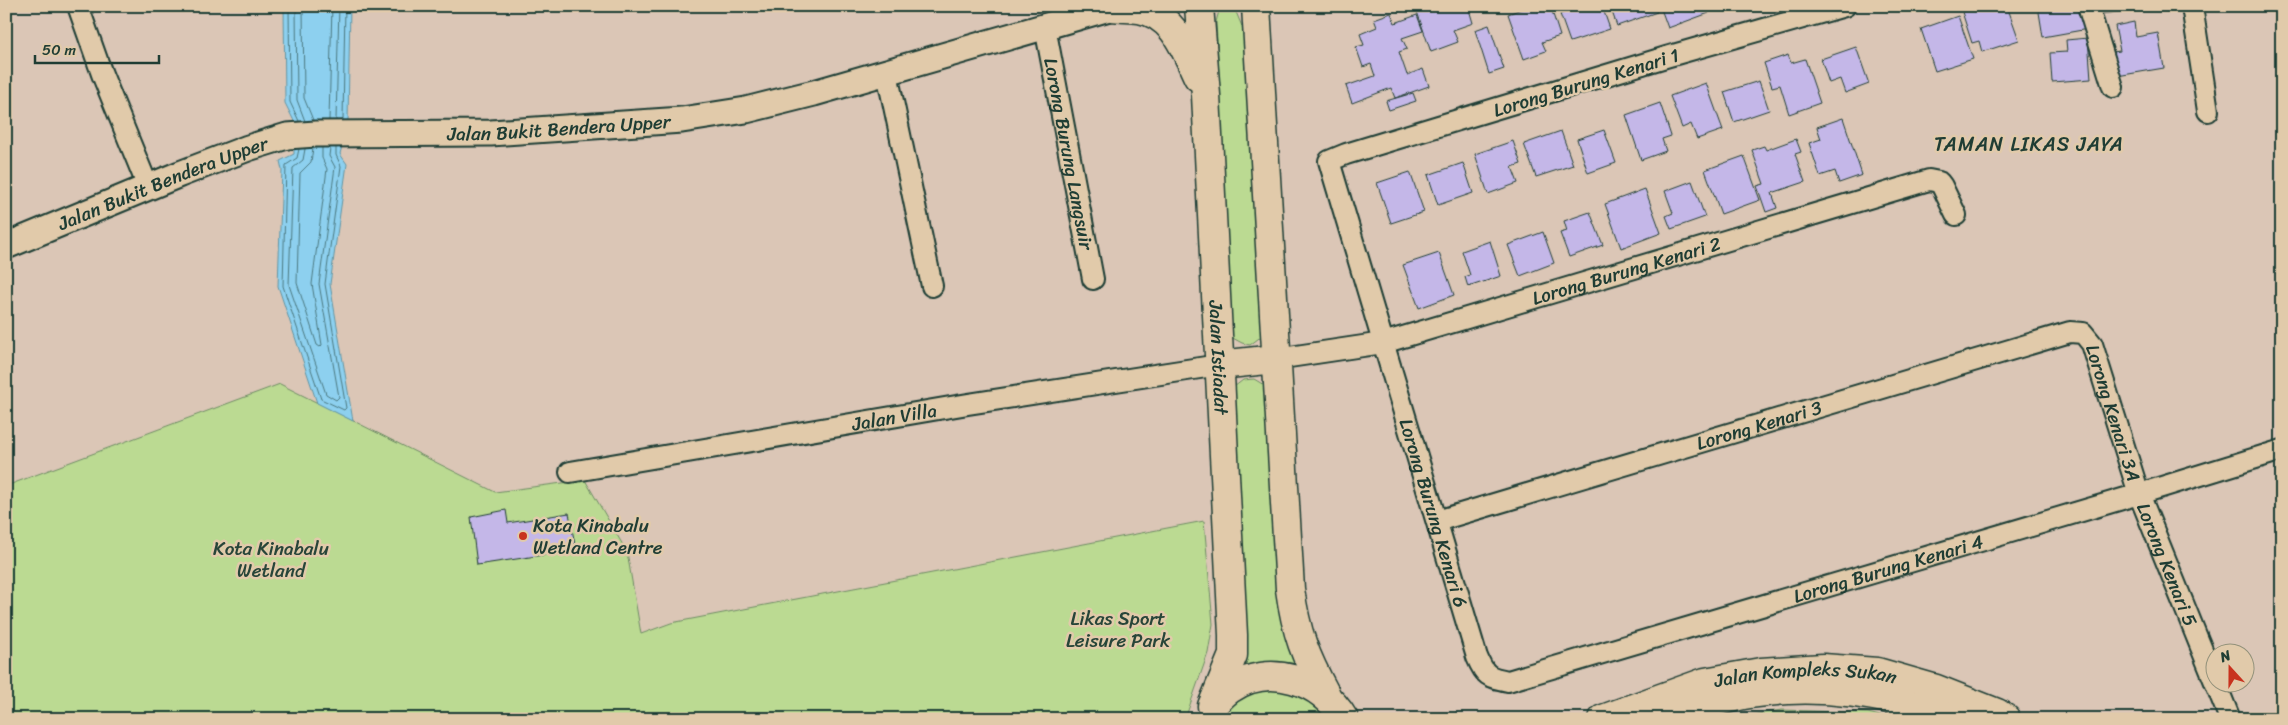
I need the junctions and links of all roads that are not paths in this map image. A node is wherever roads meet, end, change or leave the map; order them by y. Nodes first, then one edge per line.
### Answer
1 (78, 6) edge
2 (1199, 6) edge
3 (1256, 6) edge
4 (1845, 6) edge
5 (2088, 6) edge
6 (2192, 6) edge
7 (1114, 7) edge
8 (1046, 27) junction
9 (886, 73) junction
10 (2113, 87) dead end
11 (1206, 94) junction
12 (2208, 111) dead end
13 (1329, 161) joint
14 (148, 187) junction
15 (1956, 216) dead end
16 (6, 246) edge
17 (1093, 279) dead end
18 (932, 286) dead end
19 (2083, 333) joint
20 (1383, 343) junction
21 (1276, 359) junction
22 (1219, 364) junction
23 (2282, 450) edge
24 (570, 472) dead end
25 (2139, 494) junction
26 (1437, 521) junction
27 (1492, 678) joint
28 (1326, 695) junction
29 (1208, 712) edge
30 (1344, 719) edge
31 (1603, 719) edge
32 (1659, 719) edge
33 (1952, 719) edge
34 (2006, 719) edge
35 (2230, 719) edge

1 - 14 street
2 - 11 main road, Jalan Istiadat
3 - 21 main road
4 - 13 street, Lorong Burung Kenari 1
5 - 10 street
6 - 12 street
7 - 8 street, Jalan Bukit Bendera Upper
7 - 11 main road
8 - 9 street, Jalan Bukit Bendera Upper
8 - 17 street, Lorong Burung Langsuir
9 - 14 street, Jalan Bukit Bendera Upper
9 - 18 street
11 - 22 main road, Jalan Istiadat
13 - 20 street, Lorong Burung Kenari 6
14 - 16 street, Jalan Bukit Bendera Upper
15 - 20 street, Lorong Burung Kenari 2
19 - 25 street, Lorong Kenari 3A
19 - 26 street, Lorong Kenari 3
20 - 21 street, Lorong Burung Kenari 2
20 - 26 street, Lorong Burung Kenari 6
21 - 22 main road
21 - 28 main road
22 - 24 street, Jalan Villa
22 - 29 main road, Jalan Istiadat
23 - 25 street, Lorong Burung Kenari 4
25 - 27 street, Lorong Burung Kenari 4
25 - 35 street, Lorong Kenari 5
26 - 27 street, Lorong Burung Kenari 6
28 - 29 main road
28 - 30 main road
31 - 34 main road, Jalan Kompleks Sukan
32 - 33 main road, Jalan Kompleks Sukan

